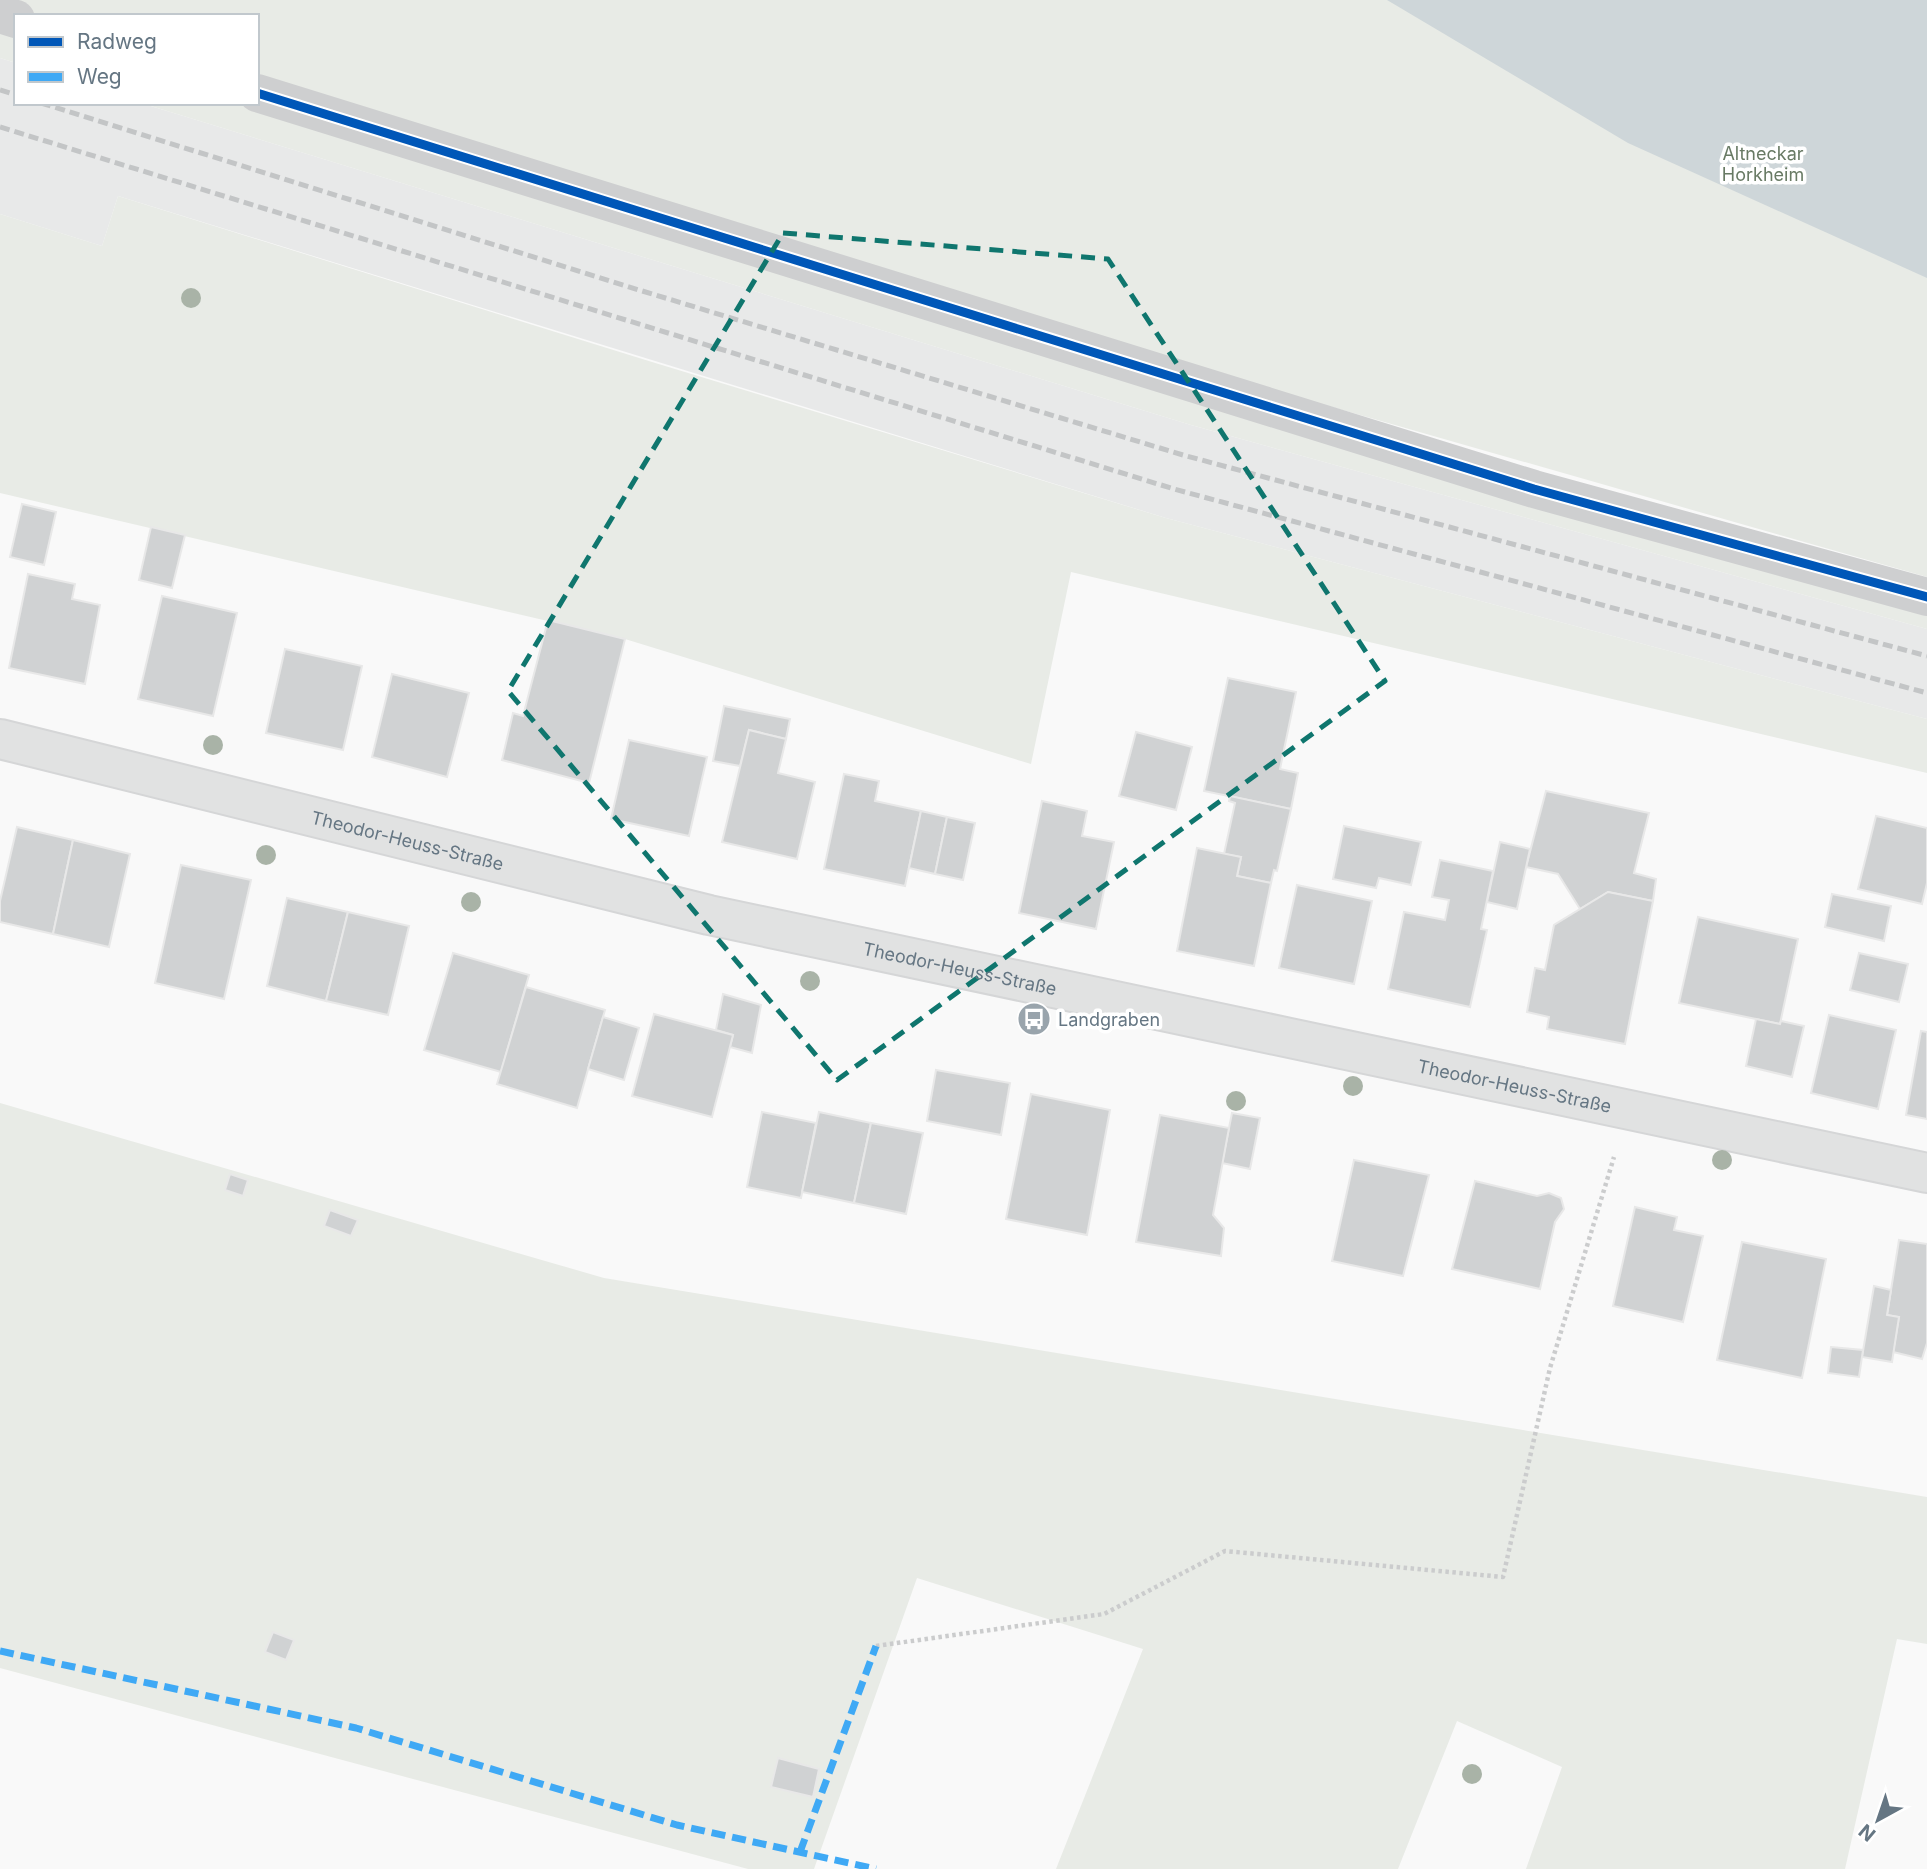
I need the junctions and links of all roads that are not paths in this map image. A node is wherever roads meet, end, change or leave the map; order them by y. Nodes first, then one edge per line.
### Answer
1 (259, 94) edge
2 (1927, 597) edge
3 (0, 738) edge
4 (1927, 1173) edge

1 - 2 lane
3 - 4 main road, Theodor-Heuss-Straße

